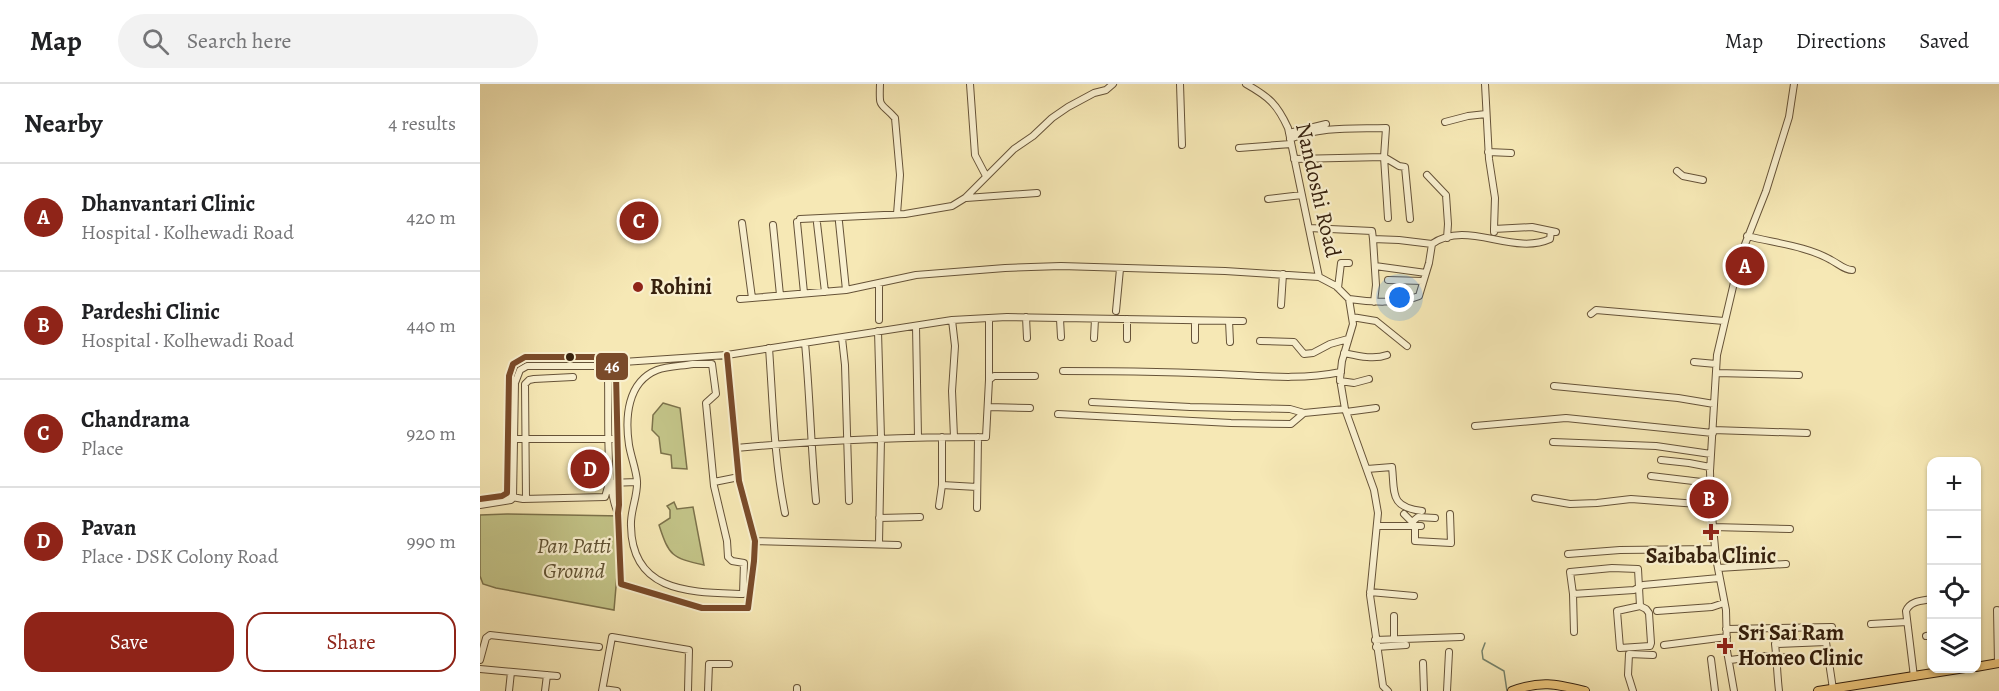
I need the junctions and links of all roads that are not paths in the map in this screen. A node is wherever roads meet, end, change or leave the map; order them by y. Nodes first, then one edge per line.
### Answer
1 (880, 84) edge
2 (970, 84) edge
3 (1113, 84) edge
4 (1179, 84) edge
5 (1246, 84) edge
6 (1485, 84) edge
7 (1794, 84) edge
8 (1486, 114) junction
9 (1445, 122) dead end
10 (1326, 124) dead end
11 (1290, 138) junction
12 (1182, 145) dead end
13 (1239, 148) dead end
14 (1488, 152) junction
15 (1511, 153) dead end
16 (1384, 157) junction
17 (1294, 159) junction
18 (1677, 171) dead end
19 (1427, 175) dead end
20 (986, 176) junction
21 (1702, 180) dead end
22 (1037, 193) dead end
23 (1302, 195) junction
24 (965, 198) junction
25 (1268, 199) dead end
26 (897, 214) junction
27 (1388, 218) dead end
28 (1410, 219) dead end
29 (839, 222) dead end
30 (742, 223) dead end
31 (817, 223) dead end
32 (773, 225) dead end
33 (1309, 228) junction
34 (1494, 230) junction
35 (1747, 236) junction
36 (1447, 238) junction
37 (1491, 238) junction
38 (1373, 239) junction
39 (1432, 244) junction
40 (1349, 263) dead end
41 (1374, 266) junction
42 (1120, 269) junction
43 (1852, 270) dead end
44 (1426, 273) junction
45 (1283, 274) junction
46 (1319, 277) junction
47 (1388, 280) dead end
48 (1423, 281) junction
49 (879, 284) junction
50 (1338, 288) junction
51 (846, 290) junction
52 (825, 292) junction
53 (804, 293) junction
54 (780, 296) junction
55 (752, 298) junction
56 (741, 299) dead end
57 (1349, 299) junction
58 (1374, 302) junction
59 (1281, 305) dead end
60 (1116, 311) dead end
61 (1591, 314) dead end
62 (1026, 317) junction
63 (1352, 317) junction
64 (989, 318) junction
65 (1095, 318) junction
66 (1060, 319) junction
67 (1127, 319) junction
68 (879, 320) dead end
69 (952, 320) junction
70 (1195, 321) junction
71 (1229, 321) junction
72 (1243, 321) dead end
73 (1724, 321) junction
74 (916, 326) junction
75 (878, 331) junction
76 (1061, 337) dead end
77 (842, 338) junction
78 (1027, 338) dead end
79 (1094, 338) dead end
80 (1127, 339) dead end
81 (1348, 339) junction
82 (1195, 340) dead end
83 (1260, 341) dead end
84 (1230, 342) dead end
85 (805, 343) junction
86 (1407, 346) dead end
87 (769, 348) junction
88 (1344, 353) junction
89 (727, 355) junction
90 (1387, 355) dead end
91 (1694, 362) dead end
92 (608, 363) junction
93 (1716, 364) junction
94 (601, 368) junction
95 (1064, 371) dead end
96 (1341, 372) junction
97 (1716, 373) junction
98 (1800, 375) dead end
99 (1035, 376) dead end
100 (573, 377) dead end
101 (1369, 379) dead end
102 (989, 380) junction
103 (1340, 381) junction
104 (1554, 386) dead end
105 (1092, 402) dead end
106 (1714, 404) junction
107 (988, 407) junction
108 (1030, 408) dead end
109 (1376, 408) dead end
110 (1346, 410) junction
111 (1304, 413) junction
112 (1058, 414) dead end
113 (1475, 426) dead end
114 (1713, 431) junction
115 (1807, 433) dead end
116 (918, 437) junction
117 (942, 437) junction
118 (954, 437) junction
119 (978, 437) junction
120 (881, 438) junction
121 (511, 439) junction
122 (526, 439) junction
123 (609, 439) junction
124 (617, 439) junction
125 (848, 440) junction
126 (810, 441) junction
127 (1553, 442) dead end
128 (775, 444) junction
129 (736, 448) junction
130 (1712, 454) junction
131 (1661, 460) dead end
132 (1710, 467) junction
133 (1367, 469) junction
134 (1651, 476) dead end
135 (739, 477) junction
136 (615, 482) junction
137 (637, 482) junction
138 (714, 482) junction
139 (1710, 483) junction
140 (942, 485) junction
141 (977, 487) junction
142 (508, 497) junction
143 (1535, 498) dead end
144 (480, 499) edge
145 (526, 499) junction
146 (816, 501) dead end
147 (849, 501) dead end
148 (480, 505) edge
149 (1711, 505) junction
150 (939, 506) dead end
151 (977, 508) dead end
152 (785, 513) dead end
153 (1404, 514) dead end
154 (1450, 514) dead end
155 (920, 517) dead end
156 (879, 518) junction
157 (1435, 518) dead end
158 (1419, 521) junction
159 (1377, 526) junction
160 (1713, 527) junction
161 (1790, 529) dead end
162 (754, 541) junction
163 (879, 543) junction
164 (898, 545) dead end
165 (1715, 549) junction
166 (1568, 554) dead end
167 (1786, 564) dead end
168 (1718, 568) junction
169 (1719, 578) junction
170 (1639, 588) junction
171 (1370, 592) junction
172 (1573, 594) junction
173 (1413, 596) dead end
174 (1927, 600) edge
175 (1724, 603) junction
176 (1640, 606) junction
177 (1997, 610) dead end
178 (1657, 611) dead end
179 (1394, 616) dead end
180 (1907, 622) junction
181 (1871, 624) dead end
182 (1832, 627) dead end
183 (1726, 629) junction
184 (1574, 632) dead end
185 (1461, 637) dead end
186 (1727, 638) junction
187 (1394, 639) junction
188 (1376, 643) junction
189 (1406, 645) dead end
190 (1665, 645) dead end
191 (599, 647) dead end
192 (1449, 652) dead end
193 (1653, 654) dead end
194 (1777, 657) junction
195 (1794, 658) dead end
196 (1711, 659) dead end
197 (480, 660) edge
198 (1730, 660) junction
199 (1424, 663) dead end
200 (1999, 663) edge
201 (729, 664) dead end
202 (1981, 666) edge
203 (480, 669) edge
204 (511, 672) junction
205 (1936, 673) edge
206 (547, 675) junction
207 (557, 676) dead end
208 (1914, 677) junction
209 (1833, 689) junction
210 (602, 690) edge
211 (509, 691) edge
212 (545, 691) edge
213 (616, 691) edge
214 (688, 691) edge
215 (708, 691) edge
216 (1388, 691) edge
217 (1424, 691) edge
218 (1447, 691) edge
219 (1512, 691) edge
220 (1585, 691) edge
221 (1633, 691) edge
222 (1715, 691) edge
223 (1734, 691) edge
224 (1779, 691) edge
225 (1818, 691) edge

1 - 26 street
2 - 20 street
3 - 20 street
4 - 12 street
5 - 11 street, Nandoshi Road
6 - 8 street
7 - 35 street
8 - 9 street
8 - 14 street
10 - 11 street
11 - 13 street
11 - 16 street
11 - 17 street, Nandoshi Road
14 - 15 street
14 - 34 street
16 - 17 street
16 - 27 street
16 - 28 street
17 - 23 street, Nandoshi Road
18 - 21 street
19 - 36 street
20 - 24 street
22 - 24 street
23 - 25 street
23 - 33 street, Nandoshi Road
24 - 26 street
26 - 53 street
29 - 51 street
30 - 55 street
31 - 52 street
32 - 54 street
33 - 38 street
33 - 46 street, Nandoshi Road
34 - 37 street
34 - 37 street
35 - 43 street
35 - 73 street
36 - 37 street
36 - 39 street
38 - 39 street
38 - 41 street
39 - 44 street
40 - 50 street
41 - 44 street
41 - 58 street
42 - 45 street
42 - 49 street
42 - 60 street
44 - 48 street
45 - 46 street
45 - 59 street
46 - 50 street, Nandoshi Road
47 - 48 street
48 - 58 street
49 - 51 street
49 - 68 street
50 - 57 street, Nandoshi Road
51 - 52 street
52 - 53 street
53 - 54 street
54 - 55 street
55 - 56 street
57 - 58 street
57 - 63 street
61 - 73 street
62 - 64 street
62 - 66 street
62 - 78 street
63 - 81 street
63 - 86 street
64 - 69 street
64 - 102 street
65 - 66 street
65 - 67 street
65 - 79 street
66 - 76 street
67 - 70 street
67 - 80 street
69 - 74 street
69 - 118 street
70 - 71 street
70 - 82 street
71 - 72 street
71 - 84 street
73 - 93 street
74 - 75 street
74 - 116 street
75 - 77 street
75 - 120 street
77 - 85 street
77 - 125 street
81 - 83 street
81 - 88 street
85 - 87 street
85 - 126 street
87 - 89 street
87 - 128 street
88 - 90 street
88 - 96 street
89 - 92 street
89 - 129 street
91 - 93 street
92 - 94 street
92 - 121 street
92 - 124 street
93 - 97 street
94 - 121 street
94 - 123 street
95 - 96 street
96 - 103 street
97 - 98 street
97 - 106 street
99 - 102 street
100 - 122 street
101 - 103 street
102 - 107 street
103 - 110 street
104 - 106 street
105 - 111 street
106 - 114 street
107 - 108 street
107 - 119 street
109 - 110 street
110 - 111 street
110 - 133 street
111 - 112 street
113 - 114 street
114 - 115 street
114 - 130 street
116 - 117 street
116 - 120 street
117 - 118 street
117 - 140 street
118 - 119 street
119 - 141 street
120 - 125 street
120 - 156 street
121 - 122 street
121 - 142 street
122 - 123 street
122 - 145 street
123 - 124 street
123 - 136 street
124 - 136 street
125 - 126 street
125 - 147 street
126 - 128 street
126 - 146 street
127 - 130 street
128 - 129 street
128 - 152 street
129 - 135 street
130 - 132 street
131 - 132 street
132 - 139 street
133 - 158 street
133 - 159 street
134 - 139 street
135 - 138 street
135 - 162 street
136 - 137 street
136 - 145 street
136 - 162 street
137 - 138 street
137 - 138 street
139 - 149 street
140 - 141 street
140 - 150 street
141 - 151 street
142 - 144 street
142 - 145 street
142 - 148 street
143 - 149 street
149 - 160 street
153 - 158 street
154 - 158 street
155 - 156 street
156 - 163 street
157 - 158 street
158 - 159 street
159 - 171 street
160 - 161 street
160 - 165 street
162 - 163 street
163 - 164 street
165 - 166 street
165 - 168 street
167 - 168 street
168 - 169 street
169 - 170 street
169 - 175 street
170 - 172 street
170 - 172 street
170 - 176 street
171 - 173 street
171 - 188 street
172 - 184 street
174 - 180 street
175 - 178 street
175 - 183 street
176 - 176 street
177 - 200 street
179 - 187 street
180 - 181 street
180 - 208 street
182 - 183 street
183 - 186 street
185 - 187 street
186 - 190 street
186 - 198 street
187 - 188 street
188 - 189 street
188 - 216 street
191 - 197 street
192 - 218 street
193 - 221 street
194 - 195 street
194 - 198 street
194 - 209 street
194 - 224 street
196 - 222 street
198 - 223 street
199 - 217 street
200 - 202 main road
201 - 215 street
203 - 204 street
204 - 206 street
204 - 211 street
205 - 208 main road
206 - 207 street
206 - 212 street
208 - 209 main road
209 - 225 main road
210 - 213 street
210 - 214 street
219 - 220 main road

